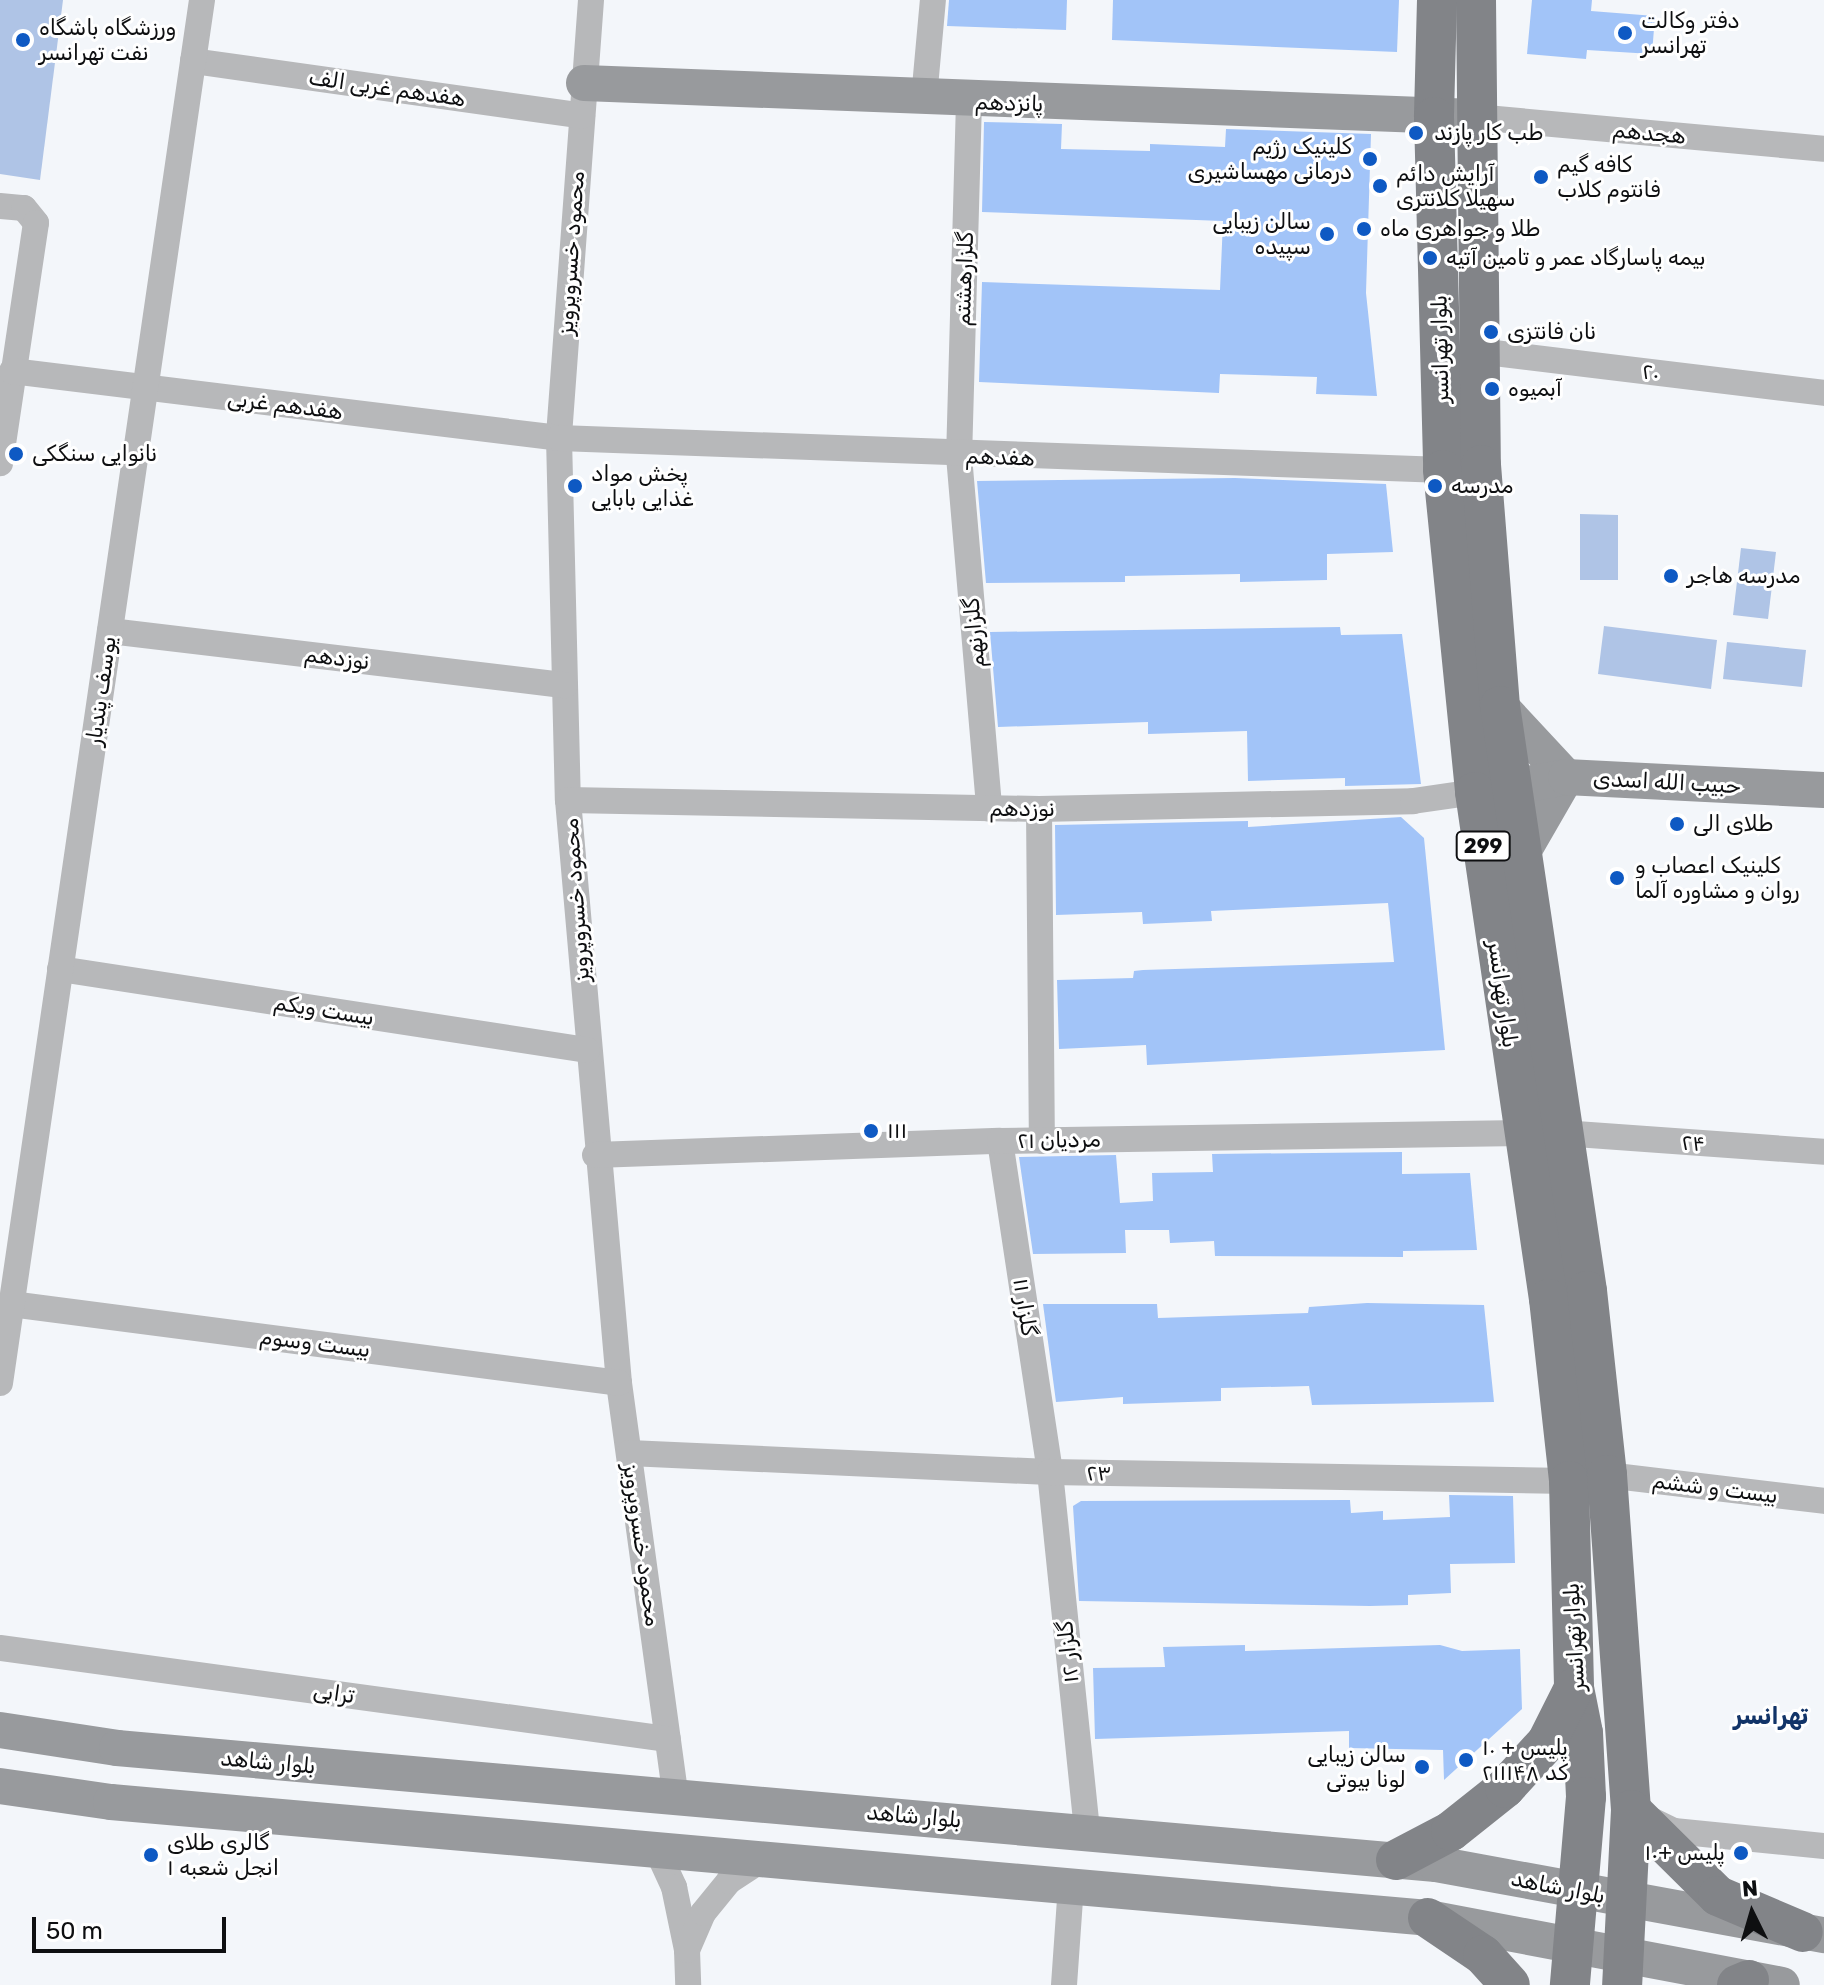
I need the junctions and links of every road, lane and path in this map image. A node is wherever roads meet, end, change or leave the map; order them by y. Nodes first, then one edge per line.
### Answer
1 (202, 0) edge
2 (591, 0) edge
3 (933, 0) edge
4 (1437, 0) edge
5 (1476, 0) edge
6 (193, 61) junction
7 (924, 98) junction
8 (583, 99) junction
9 (969, 101) junction
10 (1434, 117) junction
11 (1475, 117) junction
12 (1824, 149) edge
13 (0, 206) edge
14 (1478, 351) junction
15 (12, 371) junction
16 (145, 389) junction
17 (1824, 393) edge
18 (559, 438) junction
19 (959, 456) junction
20 (0, 463) edge
21 (1443, 470) junction
22 (110, 631) junction
23 (565, 685) junction
24 (1492, 732) junction
25 (1566, 777) junction
26 (1824, 790) edge
27 (568, 800) junction
28 (989, 809) junction
29 (1039, 809) junction
30 (1501, 817) junction
31 (60, 969) junction
32 (587, 1050) junction
33 (1542, 1133) junction
34 (1000, 1141) junction
35 (1042, 1141) junction
36 (1824, 1152) edge
37 (595, 1155) junction
38 (11, 1304) junction
39 (0, 1383) edge
40 (619, 1383) junction
41 (629, 1453) junction
42 (1050, 1472) junction
43 (1588, 1478) junction
44 (1824, 1501) edge
45 (0, 1648) edge
46 (1574, 1688) junction
47 (0, 1730) edge
48 (668, 1739) junction
49 (0, 1786) edge
50 (676, 1797) junction
51 (1631, 1810) junction
52 (1087, 1831) junction
53 (1824, 1846) edge
54 (657, 1850) junction
55 (763, 1859) junction
56 (1396, 1860) junction
57 (1436, 1864) junction
58 (1071, 1886) junction
59 (1579, 1890) junction
60 (1628, 1901) junction
61 (1428, 1918) junction
62 (1814, 1933) edge
63 (1573, 1943) junction
64 (687, 1950) junction
65 (1623, 1969) edge
66 (1756, 1983) edge
67 (688, 1985) edge
68 (1064, 1985) edge
69 (1510, 1985) edge
70 (1570, 1985) edge

1 - 6 street, یوسف پندیار
2 - 8 street, محمود خسروپرویز
3 - 7 street
4 - 10 main road, بلوار تهرانسر / 299
5 - 11 main road, بلوار تهرانسر
6 - 8 street, هفدهم غربی الف
6 - 16 street, یوسف پندیار
7 - 8 main road, پانزدهم
7 - 9 main road, پانزدهم
8 - 18 street, محمود خسروپرویز
9 - 10 main road, پانزدهم
9 - 19 street, گلزارهشتم
10 - 11 main road, پانزدهم
10 - 21 main road, بلوار تهرانسر / 299
11 - 12 street, هجدهم
11 - 14 main road, بلوار تهرانسر
13 - 15 street
14 - 17 street, ۲۰
14 - 24 main road, بلوار تهرانسر
15 - 16 street, هفدهم غربی
15 - 20 street
16 - 18 street, هفدهم غربی
16 - 22 street, یوسف پندیار
18 - 19 street, هفدهم
18 - 23 street, محمود خسروپرویز
19 - 21 street, هفدهم
19 - 28 street, گلزارنهم
21 - 24 main road, بلوار تهرانسر / 299
22 - 23 street, نوزدهم
22 - 31 street, یوسف پندیار
23 - 27 street, محمود خسروپرویز
24 - 25 main road
24 - 30 main road, بلوار تهرانسر / 299
25 - 26 main road, حبیب الله اسدی
25 - 30 main road
25 - 30 main road, حبیب الله اسدی
27 - 28 street, نوزدهم
27 - 32 street, محمود خسروپرویز
28 - 29 street, نوزدهم
29 - 30 street, نوزدهم
29 - 35 street
30 - 33 main road, بلوار تهرانسر / 299
31 - 32 street, بیست ویکم
31 - 38 street, یوسف پندیار
32 - 37 street, محمود خسروپرویز
33 - 35 street, ۲۱ مردیان
33 - 36 street, ۲۴
33 - 43 main road, بلوار تهرانسر / 299
34 - 35 street, ۲۱ مردیان
34 - 37 street, ۲۱ مردیان
34 - 42 street, گلزار ۱۱
37 - 40 street, محمود خسروپرویز
38 - 39 street, یوسف پندیار
38 - 40 street, بیست وسوم
40 - 41 street, محمود خسروپرویز
41 - 42 street, ۲۳
41 - 48 street, محمود خسروپرویز
42 - 43 street, ۲۳
42 - 52 street, گلزار ۱۲
43 - 44 street, بیست و ششم
43 - 46 main road, بلوار تهرانسر / 299
43 - 51 main road, بلوار تهرانسر
45 - 48 street, ترابی
46 - 56 main road
46 - 59 main road, بلوار تهرانسر / 299
47 - 50 main road, بلوار شاهد
48 - 50 street, محمود خسروپرویز
49 - 54 main road
50 - 52 main road, بلوار شاهد
51 - 53 street
51 - 60 main road, بلوار تهرانسر
51 - 62 main road
52 - 56 main road, بلوار شاهد
54 - 55 main road
54 - 64 street
55 - 58 main road
55 - 64 street
56 - 57 main road, بلوار شاهد
57 - 59 main road, بلوار شاهد
57 - 61 main road
58 - 61 main road
58 - 68 street
59 - 60 main road, بلوار شاهد
59 - 63 main road, بلوار تهرانسر / 299
60 - 62 main road, بلوار شاهد
60 - 65 main road, بلوار تهرانسر
61 - 63 main road
61 - 69 main road
63 - 65 main road
63 - 70 main road, بلوار تهرانسر / 299
64 - 67 street
65 - 66 main road

